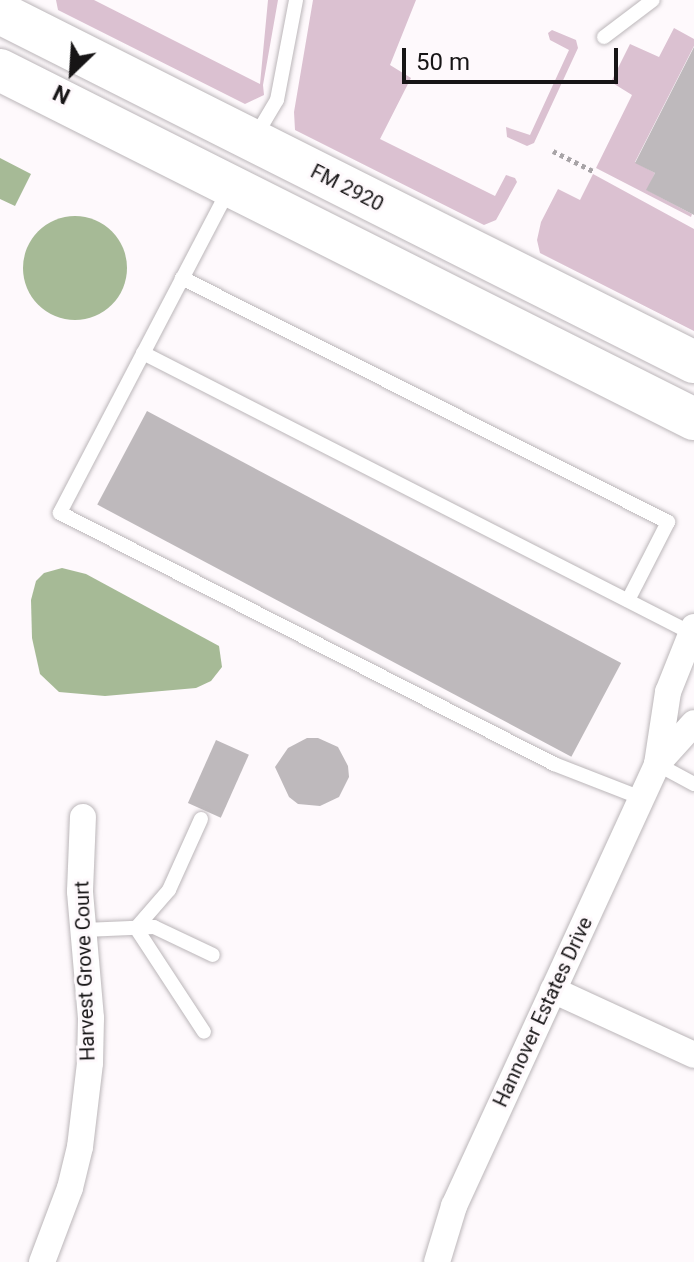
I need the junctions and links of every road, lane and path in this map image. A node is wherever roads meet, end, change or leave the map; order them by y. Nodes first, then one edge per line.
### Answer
1 (296, 0) edge
2 (653, 0) edge
3 (0, 13) edge
4 (604, 37) dead end
5 (0, 70) edge
6 (253, 141) junction
7 (553, 151) dead end
8 (595, 172) dead end
9 (230, 187) junction
10 (182, 278) junction
11 (143, 353) junction
12 (694, 362) edge
13 (694, 419) edge
14 (628, 600) junction
15 (692, 630) edge
16 (694, 723) edge
17 (657, 764) junction
18 (694, 784) edge
19 (641, 798) junction
20 (83, 817) dead end
21 (201, 819) dead end
22 (136, 928) junction
23 (84, 930) junction
24 (213, 955) dead end
25 (553, 990) junction
26 (204, 1032) dead end
27 (694, 1055) edge
28 (42, 1262) edge
29 (437, 1262) edge

1 - 6 lane
2 - 4 lane
3 - 6 main road, FM 2920 / FM 2920
5 - 9 main road
6 - 12 main road, FM 2920 / FM 2920
7 - 8 path
9 - 10 lane
9 - 13 main road
10 - 11 lane
10 - 14 lane
11 - 14 lane
11 - 19 lane
14 - 15 lane
15 - 17 street, Hannover Estates Drive
16 - 17 street, Hannover Estates Drive
17 - 18 lane
17 - 19 street, Hannover Estates Drive
19 - 25 street, Hannover Estates Drive
20 - 23 street, Harvest Grove Court
21 - 22 lane
22 - 23 lane
22 - 24 lane
22 - 26 lane
23 - 28 street, Harvest Grove Court
25 - 27 street
25 - 29 street, Hannover Estates Drive

